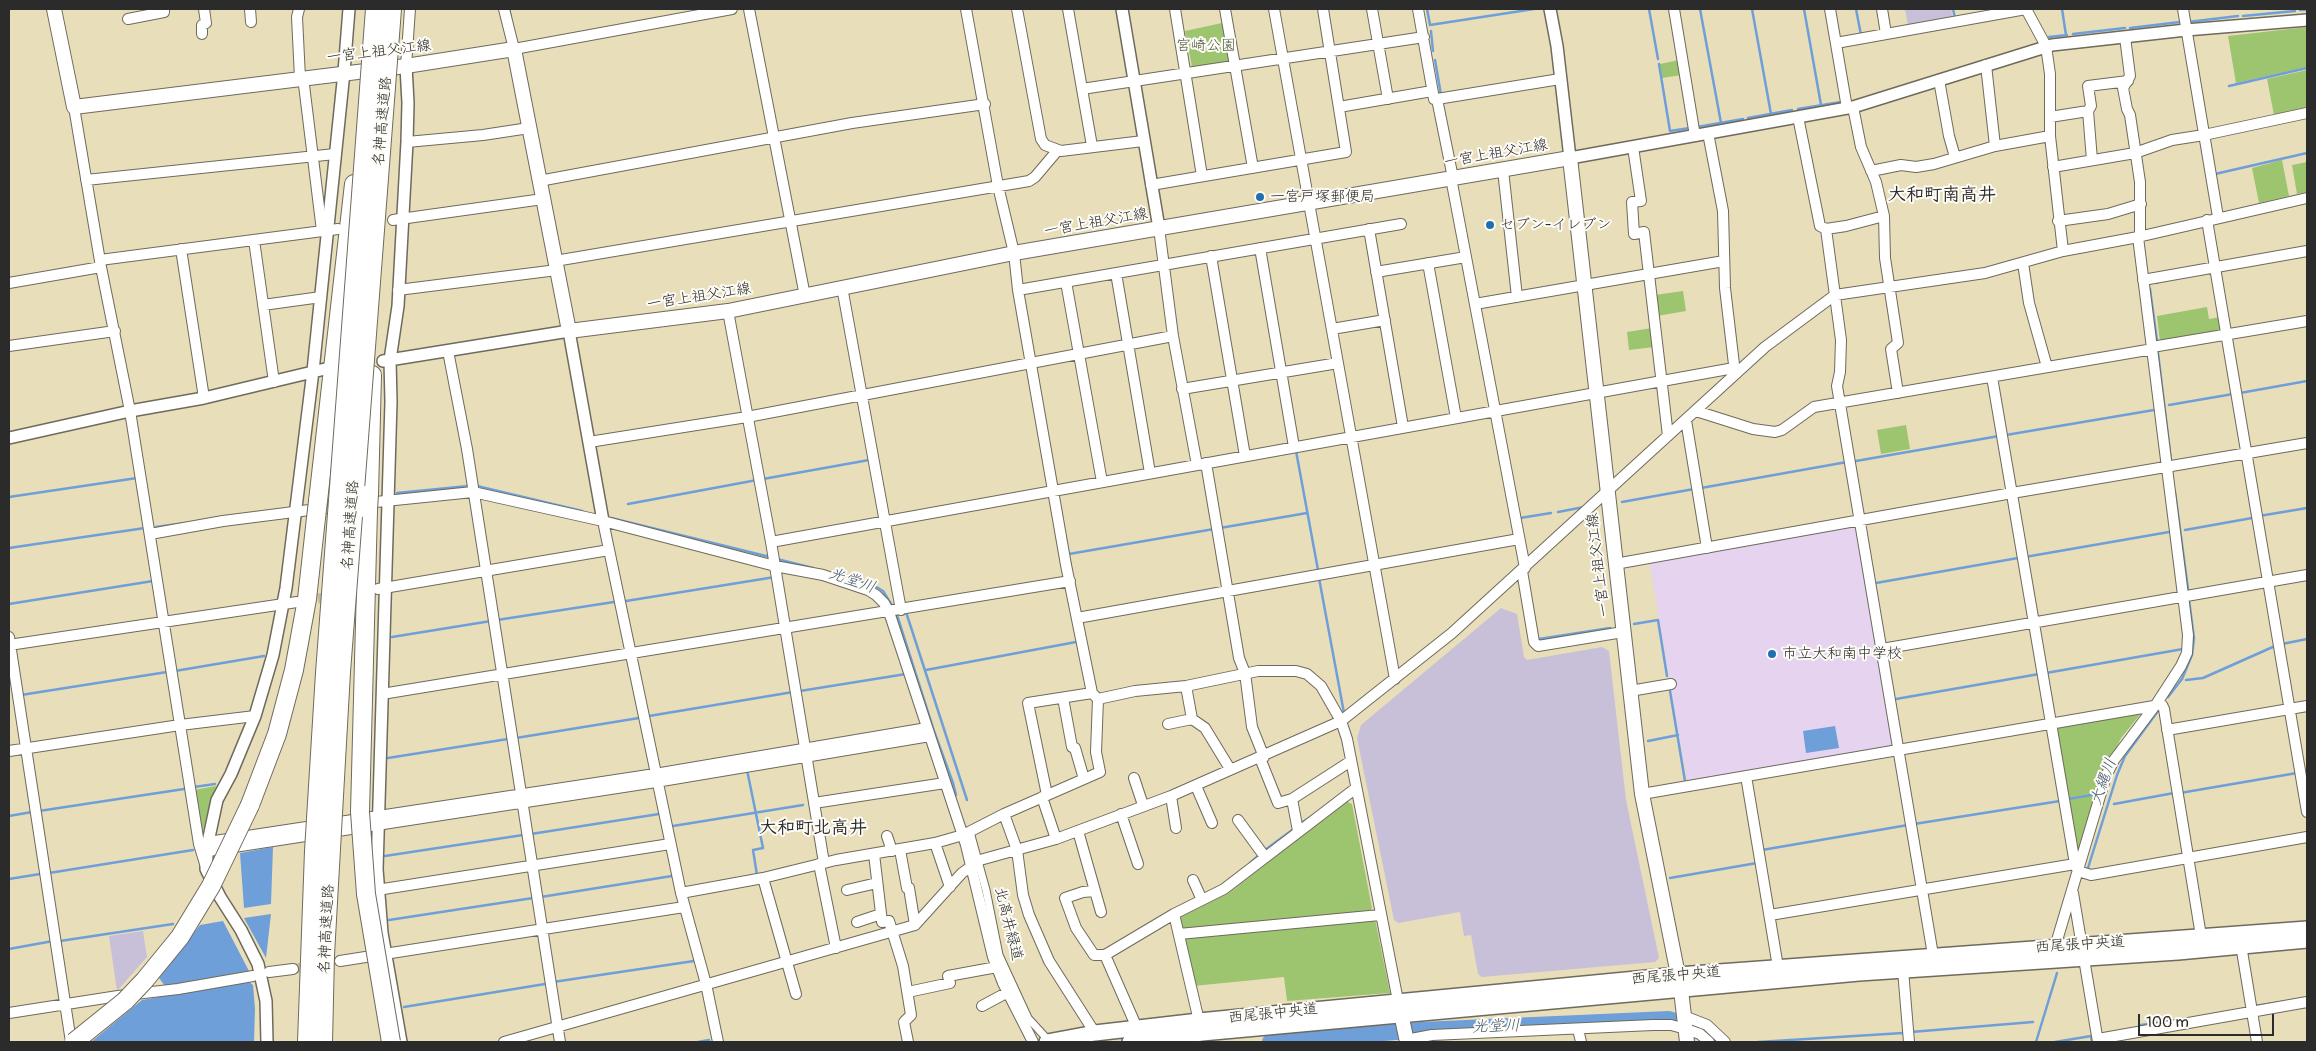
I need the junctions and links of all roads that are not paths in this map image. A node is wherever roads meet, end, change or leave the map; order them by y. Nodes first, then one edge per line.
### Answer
1 (54, 9) edge
2 (164, 9) edge
3 (204, 9) edge
4 (250, 9) edge
5 (298, 9) edge
6 (348, 9) edge
7 (369, 9) edge
8 (375, 9) edge
9 (392, 9) edge
10 (397, 9) edge
11 (410, 9) edge
12 (504, 9) edge
13 (732, 9) edge
14 (749, 9) edge
15 (966, 9) edge
16 (1017, 9) edge
17 (1068, 9) edge
18 (1122, 9) edge
19 (1175, 9) edge
20 (1225, 9) edge
21 (1274, 9) edge
22 (1323, 9) edge
23 (1372, 9) edge
24 (1418, 9) edge
25 (1550, 9) edge
26 (1674, 9) edge
27 (1830, 9) edge
28 (1882, 9) edge
29 (2026, 9) edge
30 (2182, 9) edge
31 (128, 19) dead end
32 (2307, 20) edge
33 (251, 22) dead end
34 (2186, 30) junction
35 (202, 34) dead end
36 (1886, 34) junction
37 (1424, 37) junction
38 (2125, 37) junction
39 (1836, 43) junction
40 (1378, 44) junction
41 (2046, 46) junction
42 (514, 49) junction
43 (1330, 51) junction
44 (1283, 58) junction
45 (1986, 65) junction
46 (406, 66) junction
47 (1236, 66) junction
48 (344, 72) junction
49 (1187, 73) junction
50 (302, 78) junction
51 (1560, 79) junction
52 (1939, 80) junction
53 (1134, 81) junction
54 (2128, 81) junction
55 (1082, 89) junction
56 (1435, 95) junction
57 (1388, 99) junction
58 (985, 104) junction
59 (74, 107) junction
60 (1340, 107) junction
61 (1850, 108) junction
62 (2088, 111) junction
63 (2307, 113) edge
64 (1798, 117) junction
65 (2050, 117) junction
66 (529, 128) junction
67 (1708, 133) junction
68 (2204, 135) junction
69 (1695, 136) junction
70 (2050, 136) junction
71 (774, 137) junction
72 (1143, 141) junction
73 (407, 142) junction
74 (1092, 146) junction
75 (1995, 146) junction
76 (1633, 147) junction
77 (1057, 151) junction
78 (2135, 153) junction
79 (335, 154) junction
80 (313, 155) junction
81 (1955, 157) junction
82 (1570, 158) junction
83 (1301, 160) junction
84 (2092, 160) junction
85 (2053, 167) junction
86 (1253, 168) junction
87 (1503, 170) junction
88 (1871, 170) junction
89 (1202, 176) junction
90 (1452, 178) junction
91 (86, 180) junction
92 (539, 181) junction
93 (1151, 184) junction
94 (998, 186) junction
95 (2307, 198) edge
96 (543, 199) junction
97 (1310, 203) junction
98 (2141, 204) junction
99 (1884, 216) junction
100 (2218, 217) junction
101 (398, 220) junction
102 (2207, 220) junction
103 (791, 221) junction
104 (2058, 222) junction
105 (1401, 224) dead end
106 (1159, 228) junction
107 (1826, 229) junction
108 (329, 230) junction
109 (1369, 230) junction
110 (2139, 236) junction
111 (1316, 239) junction
112 (254, 240) junction
113 (1260, 248) junction
114 (181, 249) junction
115 (2063, 251) junction
116 (2307, 252) edge
117 (1014, 253) junction
118 (1211, 256) junction
119 (1466, 257) junction
120 (1724, 261) junction
121 (101, 263) junction
122 (1428, 263) junction
123 (2024, 263) junction
124 (556, 265) junction
125 (1163, 265) junction
126 (2215, 268) junction
127 (1376, 272) junction
128 (1116, 273) junction
129 (1648, 274) junction
130 (2143, 280) junction
131 (1066, 282) junction
132 (9, 283) edge
133 (1584, 285) junction
134 (842, 287) junction
135 (1888, 287) junction
136 (398, 290) junction
137 (1018, 290) junction
138 (1835, 295) junction
139 (805, 296) junction
140 (1517, 296) junction
141 (320, 297) junction
142 (1475, 304) junction
143 (263, 305) junction
144 (728, 311) junction
145 (1384, 320) junction
146 (2307, 320) edge
147 (1332, 328) junction
148 (115, 331) junction
149 (569, 331) junction
150 (2226, 335) junction
151 (1173, 336) junction
152 (1128, 345) junction
153 (9, 346) edge
154 (2152, 348) junction
155 (448, 351) junction
156 (1080, 355) junction
157 (386, 360) junction
158 (1338, 362) junction
159 (1032, 364) junction
160 (2047, 367) junction
161 (319, 370) junction
162 (1734, 371) junction
163 (1282, 373) junction
164 (1992, 377) junction
165 (1233, 381) junction
166 (1661, 381) junction
167 (274, 382) junction
168 (1182, 389) junction
169 (1898, 393) junction
170 (1596, 394) junction
171 (861, 396) junction
172 (204, 398) junction
173 (1840, 402) junction
174 (130, 411) junction
175 (1495, 411) junction
176 (1696, 411) junction
177 (747, 417) junction
178 (1456, 418) junction
179 (1686, 420) junction
180 (1403, 427) junction
181 (1352, 436) junction
182 (1668, 436) junction
183 (9, 438) edge
184 (588, 442) junction
185 (2307, 443) edge
186 (1294, 447) junction
187 (2246, 454) junction
188 (1245, 456) junction
189 (1201, 464) junction
190 (2166, 467) junction
191 (1150, 473) junction
192 (1102, 482) junction
193 (1054, 490) junction
194 (1606, 491) junction
195 (473, 492) junction
196 (2012, 493) junction
197 (388, 499) junction
198 (294, 512) junction
199 (1860, 520) junction
200 (603, 521) junction
201 (884, 522) junction
202 (150, 534) junction
203 (1519, 539) junction
204 (771, 542) junction
205 (1706, 548) junction
206 (609, 550) junction
207 (774, 562) junction
208 (1615, 564) junction
209 (1375, 565) junction
210 (1523, 570) junction
211 (486, 572) junction
212 (2307, 575) edge
213 (1070, 581) junction
214 (2268, 582) junction
215 (381, 588) junction
216 (1228, 590) junction
217 (2183, 597) junction
218 (297, 602) tunnel mouth
219 (283, 604) junction
220 (895, 611) junction
221 (1077, 618) junction
222 (164, 621) junction
223 (2034, 622) junction
224 (786, 627) junction
225 (1623, 632) junction
226 (9, 643) edge
227 (1882, 649) junction
228 (630, 654) junction
229 (1245, 673) junction
230 (502, 674) junction
231 (1395, 679) junction
232 (1670, 684) dead end
233 (1186, 686) junction
234 (1630, 691) junction
235 (382, 694) junction
236 (1095, 696) junction
237 (1063, 698) junction
238 (2155, 704) junction
239 (2307, 706) edge
240 (2290, 709) junction
241 (255, 716) junction
242 (1192, 719) junction
243 (1342, 721) junction
244 (1168, 724) dead end
245 (2050, 724) junction
246 (180, 725) junction
247 (2167, 730) junction
248 (928, 732) junction
249 (26, 749) junction
250 (1899, 749) junction
251 (9, 751) edge
252 (805, 753) junction
253 (1262, 757) junction
254 (1351, 761) junction
255 (1230, 769) junction
256 (1746, 776) junction
257 (655, 778) junction
258 (1134, 778) dead end
259 (1084, 779) junction
260 (945, 783) junction
261 (1196, 786) junction
262 (1356, 788) junction
263 (1642, 794) junction
264 (1045, 796) junction
265 (1171, 796) junction
266 (521, 798) junction
267 (1292, 799) junction
268 (814, 803) junction
269 (1143, 805) junction
270 (2307, 812) edge
271 (1004, 814) junction
272 (1121, 814) junction
273 (379, 820) junction
274 (1238, 820) dead end
275 (1212, 823) dead end
276 (1176, 828) dead end
277 (1078, 831) junction
278 (1298, 831) junction
279 (966, 833) junction
280 (887, 836) dead end
281 (2307, 837) edge
282 (1056, 839) junction
283 (935, 843) junction
284 (670, 844) junction
285 (208, 847) junction
286 (1017, 850) junction
287 (896, 851) junction
288 (874, 854) junction
289 (1264, 857) junction
290 (2189, 858) junction
291 (822, 863) junction
292 (975, 863) junction
293 (1138, 864) dead end
294 (532, 866) junction
295 (2076, 867) junction
296 (206, 869) junction
297 (763, 878) junction
298 (1193, 880) dead end
299 (877, 883) junction
300 (950, 887) junction
301 (2073, 889) junction
302 (377, 890) junction
303 (847, 890) dead end
304 (1922, 890) junction
305 (1095, 891) junction
306 (680, 893) junction
307 (1202, 900) junction
308 (684, 908) junction
309 (1101, 912) dead end
310 (881, 914) junction
311 (1174, 914) junction
312 (1380, 915) junction
313 (1770, 915) junction
314 (915, 925) junction
315 (2307, 929) edge
316 (542, 930) junction
317 (892, 932) junction
318 (1179, 934) junction
319 (2201, 936) junction
320 (872, 937) junction
321 (2307, 940) edge
322 (2240, 945) junction
323 (2055, 947) junction
324 (836, 948) junction
325 (2083, 951) junction
326 (386, 955) junction
327 (1105, 955) junction
328 (1933, 955) junction
329 (787, 961) junction
330 (340, 962) tunnel mouth
331 (997, 967) junction
332 (1778, 968) junction
333 (293, 969) tunnel mouth
334 (1903, 970) junction
335 (269, 972) dead end
336 (253, 976) dead end
337 (1679, 983) junction
338 (706, 984) junction
339 (908, 992) junction
340 (1008, 992) junction
341 (796, 994) dead end
342 (118, 996) junction
343 (2307, 1002) edge
344 (65, 1005) junction
345 (982, 1006) dead end
346 (2252, 1011) junction
347 (9, 1013) edge
348 (1403, 1027) edge
349 (1685, 1027) edge
350 (557, 1028) junction
351 (1137, 1028) junction
352 (1578, 1029) junction
353 (1202, 1032) edge
354 (1095, 1033) junction
355 (1488, 1038) edge
356 (70, 1041) edge
357 (2098, 1041) edge
358 (267, 1042) edge
359 (307, 1042) edge
360 (323, 1042) edge
361 (391, 1042) edge
362 (401, 1042) edge
363 (504, 1042) edge
364 (560, 1042) edge
365 (718, 1042) edge
366 (908, 1042) edge
367 (1033, 1042) edge
368 (1048, 1042) edge
369 (1130, 1042) edge
370 (1581, 1042) edge
371 (1709, 1042) edge
372 (1725, 1042) edge
373 (1909, 1042) edge
374 (2257, 1042) edge

1 - 59 main road
2 - 31 street
3 - 35 street
4 - 33 street
5 - 50 street
6 - 48 street
7 - 356 highway, bridge
8 - 359 highway, 名神高速道路, bridge
9 - 360 highway, 名神高速道路, bridge
10 - 361 highway, bridge
11 - 46 street
12 - 42 street
13 - 42 street
14 - 71 street
15 - 58 street
16 - 77 street
17 - 55 street
18 - 53 street
19 - 49 street
20 - 47 street
21 - 44 street
22 - 43 street
23 - 40 street
24 - 37 street
25 - 51 street
26 - 69 street
27 - 39 street
28 - 36 street
29 - 36 street
29 - 41 street
30 - 34 street
32 - 34 street
34 - 38 street
34 - 68 street
36 - 39 street
37 - 40 street
37 - 56 street
38 - 41 street
38 - 54 street
39 - 61 street
40 - 43 street
40 - 57 street
41 - 45 street
41 - 65 street
42 - 46 main road, 一宮上祖父江線
42 - 66 main road
43 - 44 street
43 - 60 street
44 - 47 street
44 - 83 street
45 - 52 street
45 - 75 street
46 - 48 main road, 一宮上祖父江線
46 - 73 street
47 - 49 street
47 - 86 street
48 - 50 main road, 一宮上祖父江線
48 - 79 street
49 - 53 street
49 - 89 street
50 - 59 main road, 一宮上祖父江線
50 - 80 street
51 - 56 street
51 - 82 street
52 - 61 street
52 - 81 street
53 - 55 street
53 - 72 street
54 - 62 street
54 - 78 street
55 - 74 street
56 - 57 street
56 - 90 street
57 - 60 street
58 - 71 street
58 - 94 street
59 - 91 street
60 - 83 street
61 - 64 street
61 - 88 street
62 - 65 street
62 - 84 street
63 - 68 street
64 - 67 street
64 - 107 street
65 - 70 street
66 - 73 street
66 - 92 main road
67 - 69 street
67 - 120 street
68 - 78 street
68 - 100 street
69 - 76 street
70 - 75 street
70 - 85 street
71 - 92 street
71 - 103 street
72 - 74 street
72 - 93 street
73 - 101 street
74 - 77 street
75 - 81 street
76 - 82 street
76 - 129 street
77 - 94 street
78 - 84 street
78 - 98 street
79 - 80 street
79 - 108 street
80 - 91 street
80 - 108 street
81 - 88 street
82 - 87 main road, 一宮上祖父江線
82 - 133 main road, 一宮上祖父江線
83 - 86 street
83 - 97 street
84 - 85 street
85 - 104 street
86 - 89 street
87 - 90 main road, 一宮上祖父江線
87 - 140 street
88 - 99 street
89 - 93 street
90 - 97 main road, 一宮上祖父江線
90 - 119 street
91 - 121 street
92 - 96 main road
93 - 106 street
94 - 103 street
94 - 117 street
95 - 100 street
96 - 101 street
96 - 124 main road
97 - 106 main road, 一宮上祖父江線
97 - 111 street
98 - 104 street
98 - 110 street
99 - 107 street
99 - 135 street
100 - 102 street
101 - 136 street
102 - 110 street
102 - 126 street
103 - 124 street
103 - 139 street
104 - 115 street
105 - 109 street
106 - 117 main road, 一宮上祖父江線
106 - 125 street
107 - 138 street
108 - 112 street
108 - 141 street
109 - 111 street
109 - 127 street
110 - 115 street
110 - 130 street
111 - 113 street
111 - 147 street
112 - 114 street
112 - 143 street
113 - 118 street
113 - 163 street
114 - 121 street
114 - 172 street
115 - 123 street
116 - 126 street
117 - 134 main road, 一宮上祖父江線
117 - 137 street
118 - 125 street
118 - 165 street
119 - 122 street
119 - 142 street
120 - 129 street
120 - 162 street
121 - 132 street
121 - 148 street
122 - 127 street
122 - 178 street
123 - 135 street
123 - 160 street
124 - 136 street
124 - 149 main road
125 - 128 street
125 - 151 street
126 - 130 street
126 - 150 street
127 - 145 street
128 - 131 street
128 - 152 street
129 - 133 street
129 - 166 street
130 - 154 street
131 - 137 street
131 - 156 street
133 - 140 street
133 - 170 main road, 一宮上祖父江線
134 - 139 main road, 一宮上祖父江線
134 - 171 street
135 - 138 street
135 - 169 street
136 - 157 street
137 - 159 street
138 - 162 street
138 - 173 street
139 - 144 main road, 一宮上祖父江線
140 - 142 street
141 - 143 street
141 - 161 street
142 - 175 street
143 - 167 street
144 - 149 main road, 一宮上祖父江線
144 - 177 street
145 - 147 street
145 - 180 street
146 - 150 street
147 - 158 street
148 - 153 street
148 - 174 street
149 - 155 street
149 - 184 street
150 - 154 street
150 - 187 street
151 - 152 street
151 - 168 street
152 - 156 street
152 - 191 street
154 - 160 street
154 - 190 street
155 - 157 street
155 - 195 street
156 - 159 street
156 - 192 street
157 - 197 street
158 - 163 street
158 - 181 street
159 - 171 street
159 - 193 street
160 - 164 street
161 - 167 street
161 - 198 street
162 - 166 street
162 - 176 street
163 - 165 street
163 - 186 street
164 - 169 street
164 - 196 street
165 - 168 street
165 - 188 street
166 - 170 street
166 - 182 street
167 - 172 street
168 - 189 street
169 - 173 street
170 - 175 street
170 - 194 main road, 一宮上祖父江線
171 - 177 street
171 - 201 street
172 - 174 street
173 - 176 street
173 - 199 street
174 - 183 street
174 - 202 street
175 - 178 street
175 - 203 street
176 - 179 street
177 - 184 street
177 - 204 street
178 - 180 street
179 - 182 street
179 - 205 street
180 - 181 street
181 - 186 street
181 - 209 street
182 - 194 street
184 - 200 street
185 - 187 street
186 - 188 street
187 - 190 street
187 - 214 street
188 - 189 street
189 - 191 street
189 - 216 street
190 - 196 street
190 - 217 street
191 - 192 street
192 - 193 street
193 - 201 street
193 - 213 street
194 - 208 main road, 一宮上祖父江線
194 - 210 street
195 - 197 street
195 - 200 street
195 - 211 street
196 - 199 street
196 - 223 street
197 - 198 street
197 - 215 street
198 - 202 street
198 - 219 street
199 - 205 street
199 - 227 street
200 - 206 street
200 - 207 street
201 - 204 street
201 - 220 street
202 - 222 street
203 - 209 street
203 - 210 street
204 - 207 street
205 - 208 street
206 - 211 street
206 - 228 street
207 - 220 street
207 - 224 street
208 - 225 main road, 一宮上祖父江線
209 - 216 street
209 - 231 street
210 - 225 street
210 - 231 street
211 - 215 street
211 - 230 street
212 - 214 street
213 - 220 street
213 - 221 street
214 - 217 street
214 - 240 street
215 - 235 street
216 - 221 street
216 - 229 street
217 - 223 street
217 - 238 street
218 - 219 street
219 - 222 street
219 - 241 street
220 - 224 street
220 - 248 street
221 - 236 street
222 - 226 street
222 - 246 street
223 - 227 street
223 - 245 street
224 - 228 street
224 - 252 street
225 - 234 main road, 一宮上祖父江線
226 - 249 street
227 - 250 street
228 - 230 street
228 - 257 street
229 - 233 street
229 - 243 street
229 - 253 street
230 - 235 street
230 - 266 street
231 - 243 street
232 - 234 street
233 - 236 street
233 - 242 street
234 - 263 main road, 一宮上祖父江線
235 - 273 street
236 - 237 street
236 - 259 street
237 - 259 street
237 - 264 street
238 - 245 street
238 - 247 street
238 - 295 street
239 - 240 street
240 - 247 street
240 - 270 street
241 - 246 street
241 - 285 street
242 - 244 street
242 - 255 street
243 - 253 street
243 - 254 street
245 - 250 street
245 - 295 street
246 - 249 street
246 - 296 street
247 - 290 street
248 - 252 street
248 - 260 street
249 - 251 street
249 - 344 street
250 - 256 street
250 - 304 street
252 - 257 street
252 - 268 street
253 - 255 street
253 - 267 street
254 - 262 street
254 - 267 street
255 - 261 street
256 - 263 street
256 - 313 street
257 - 266 street
257 - 284 street
258 - 269 street
259 - 264 street
260 - 268 street
260 - 279 street
261 - 265 street
261 - 275 street
262 - 278 street
262 - 312 street
263 - 337 main road, 一宮上祖父江線
264 - 271 street
264 - 282 street
265 - 269 street
265 - 276 street
266 - 273 street
266 - 294 street
267 - 278 street
268 - 291 street
269 - 272 street
271 - 279 street
271 - 286 street
272 - 277 street
272 - 293 street
273 - 285 street
273 - 302 street
274 - 289 street
277 - 282 street
277 - 305 street
278 - 289 street
279 - 283 street
279 - 292 street
280 - 287 street
281 - 290 street
282 - 286 street
283 - 287 street
283 - 300 street
284 - 294 street
284 - 306 street
285 - 296 street
286 - 292 street
286 - 354 street
287 - 288 street
287 - 314 street
288 - 291 street
288 - 299 street
289 - 307 street
290 - 295 street
290 - 319 street
291 - 297 street
291 - 324 street
292 - 300 street
292 - 331 street
292 - 368 street, 北高井緑道
294 - 302 street
294 - 316 street
295 - 301 street
295 - 304 street
296 - 342 street
296 - 358 street
297 - 306 street
297 - 329 street
298 - 307 street
299 - 303 street
299 - 310 street
300 - 314 street
301 - 323 street
301 - 325 street
302 - 326 street
304 - 313 street
304 - 328 street
305 - 309 street
305 - 327 street
306 - 308 street
307 - 311 street
308 - 316 street
308 - 338 street
310 - 317 street
310 - 320 street
311 - 318 street
311 - 327 street
312 - 318 street
312 - 348 street
313 - 332 street
314 - 317 street
315 - 319 main road, 西尾張中央道
316 - 326 street
316 - 350 street
317 - 320 street
317 - 339 street
318 - 353 street
319 - 325 main road, 西尾張中央道
320 - 324 street
321 - 322 main road, 西尾張中央道
322 - 325 main road, 西尾張中央道
322 - 346 street
323 - 325 main road, 西尾張中央道
323 - 328 main road, 西尾張中央道
324 - 329 street
325 - 334 main road, 西尾張中央道
325 - 357 street
326 - 330 street
326 - 362 street
327 - 351 street
328 - 332 main road, 西尾張中央道
329 - 338 street
329 - 341 street
331 - 339 street
331 - 340 street
332 - 337 main road, 西尾張中央道
333 - 335 street
334 - 337 main road, 西尾張中央道
334 - 373 street
336 - 342 street
337 - 348 main road, 西尾張中央道
337 - 349 main road, 一宮上祖父江線
338 - 350 street
338 - 365 street
339 - 366 street
340 - 345 street
340 - 367 street
342 - 344 street
342 - 356 street
343 - 346 street
344 - 347 street
344 - 356 street
346 - 357 street
346 - 374 street
348 - 353 main road, 西尾張中央道
348 - 355 street
349 - 352 street
349 - 371 street
349 - 372 street
350 - 363 street
350 - 364 street
351 - 353 main road, 西尾張中央道
351 - 354 main road, 西尾張中央道
352 - 355 street
352 - 370 street
353 - 369 main road, 西尾張中央道
354 - 368 main road, 西尾張中央道

